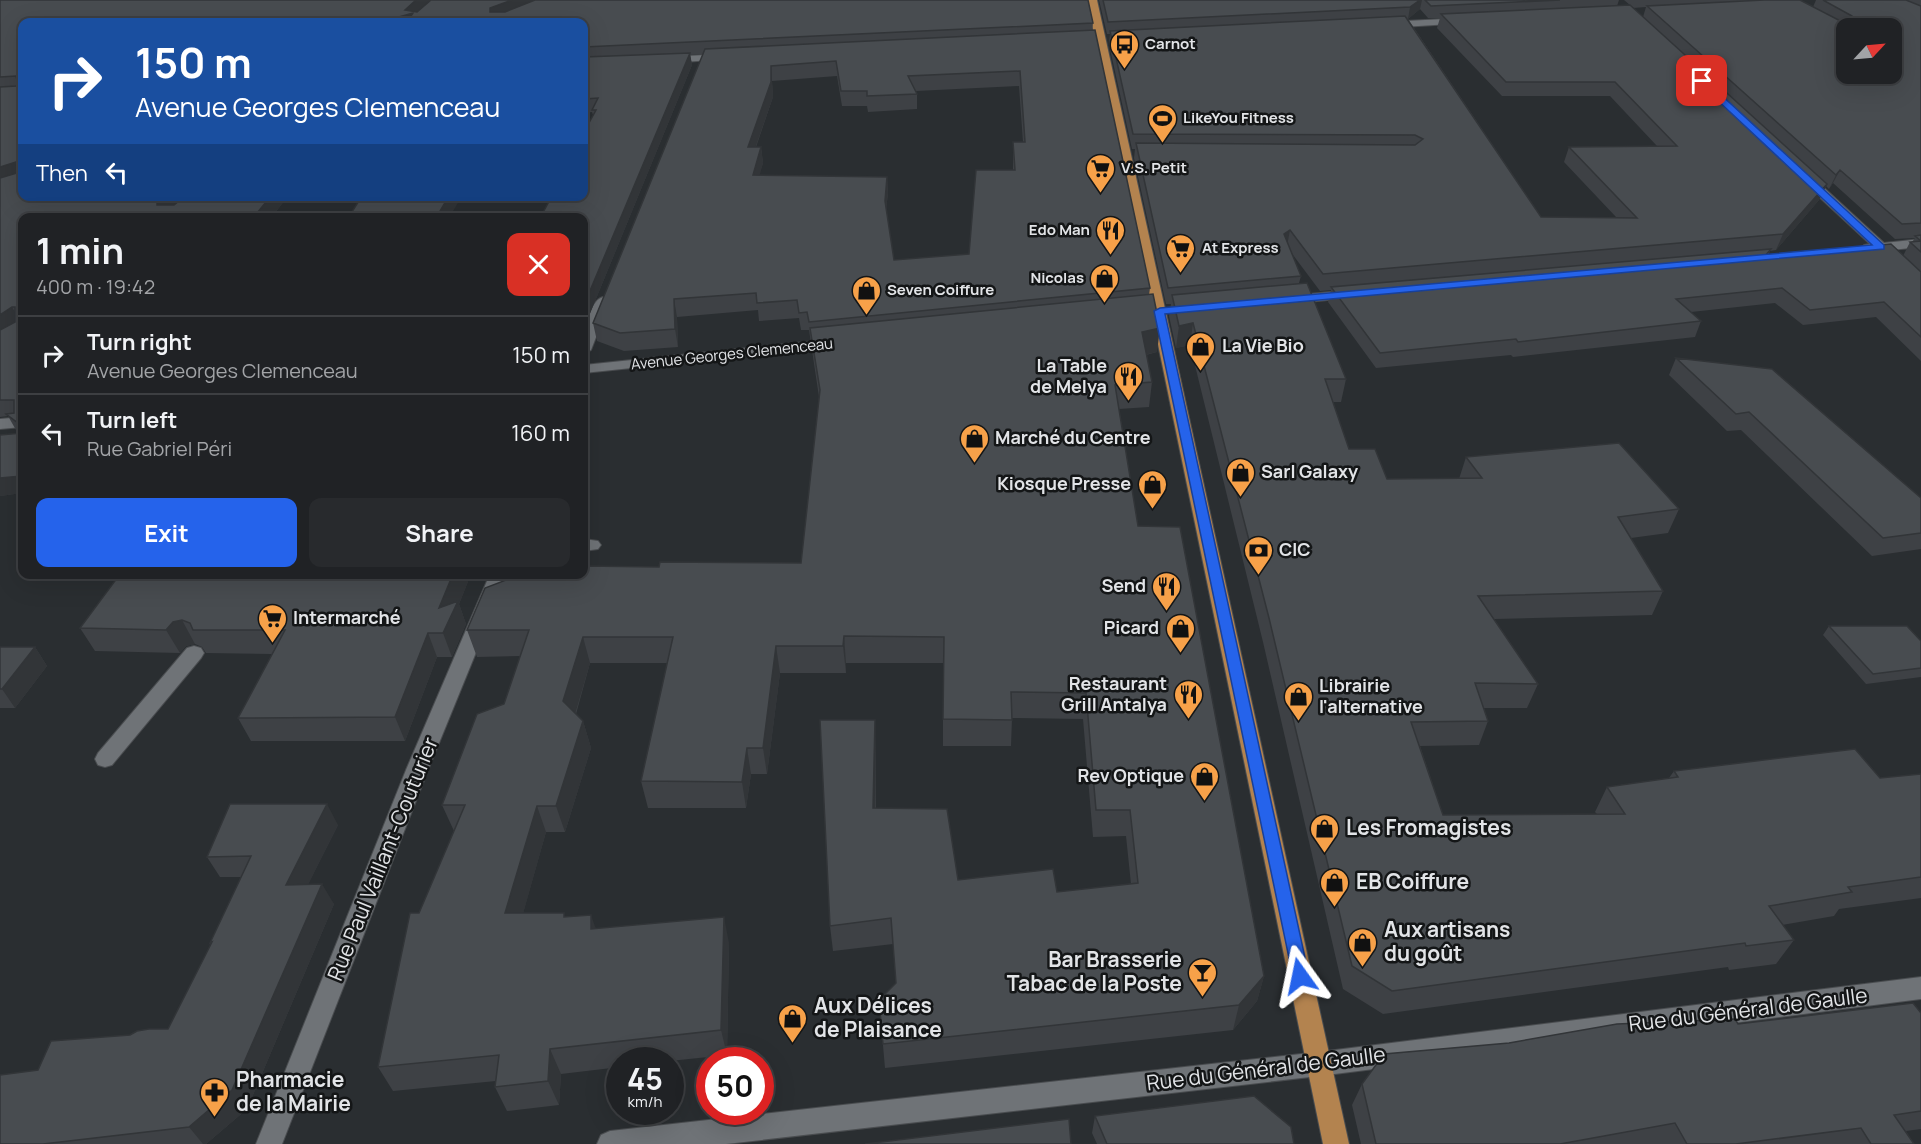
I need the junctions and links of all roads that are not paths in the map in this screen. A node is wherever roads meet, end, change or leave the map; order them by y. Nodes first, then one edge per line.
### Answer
1 (1092, 0) edge
2 (1472, 21) edge
3 (1377, 26) edge
4 (738, 57) edge
5 (655, 61) edge
6 (1799, 171) edge
7 (1921, 243) edge
8 (1880, 247) junction
9 (1850, 250) edge
10 (1921, 284) edge
11 (610, 285) edge
12 (1364, 293) edge
13 (1281, 301) edge
14 (588, 340) edge
15 (852, 341) edge
16 (588, 369) edge
17 (18, 422) edge
18 (0, 424) edge
19 (497, 579) edge
20 (194, 653) edge
21 (105, 759) dead end
22 (1921, 988) edge
23 (1319, 1064) junction
24 (269, 1144) edge
25 (610, 1144) edge
26 (1336, 1144) edge

1 - 23 main road
2 - 3 street
4 - 5 street
6 - 8 street
7 - 8 street
8 - 9 street
8 - 10 street
11 - 14 street
12 - 13 street
15 - 16 street, Avenue Georges Clemenceau
17 - 18 street
19 - 24 street, Rue Paul Vaillant-Couturier
20 - 21 street
22 - 23 street, Rue du Général de Gaulle
23 - 25 street, Rue du Général de Gaulle
23 - 26 main road

